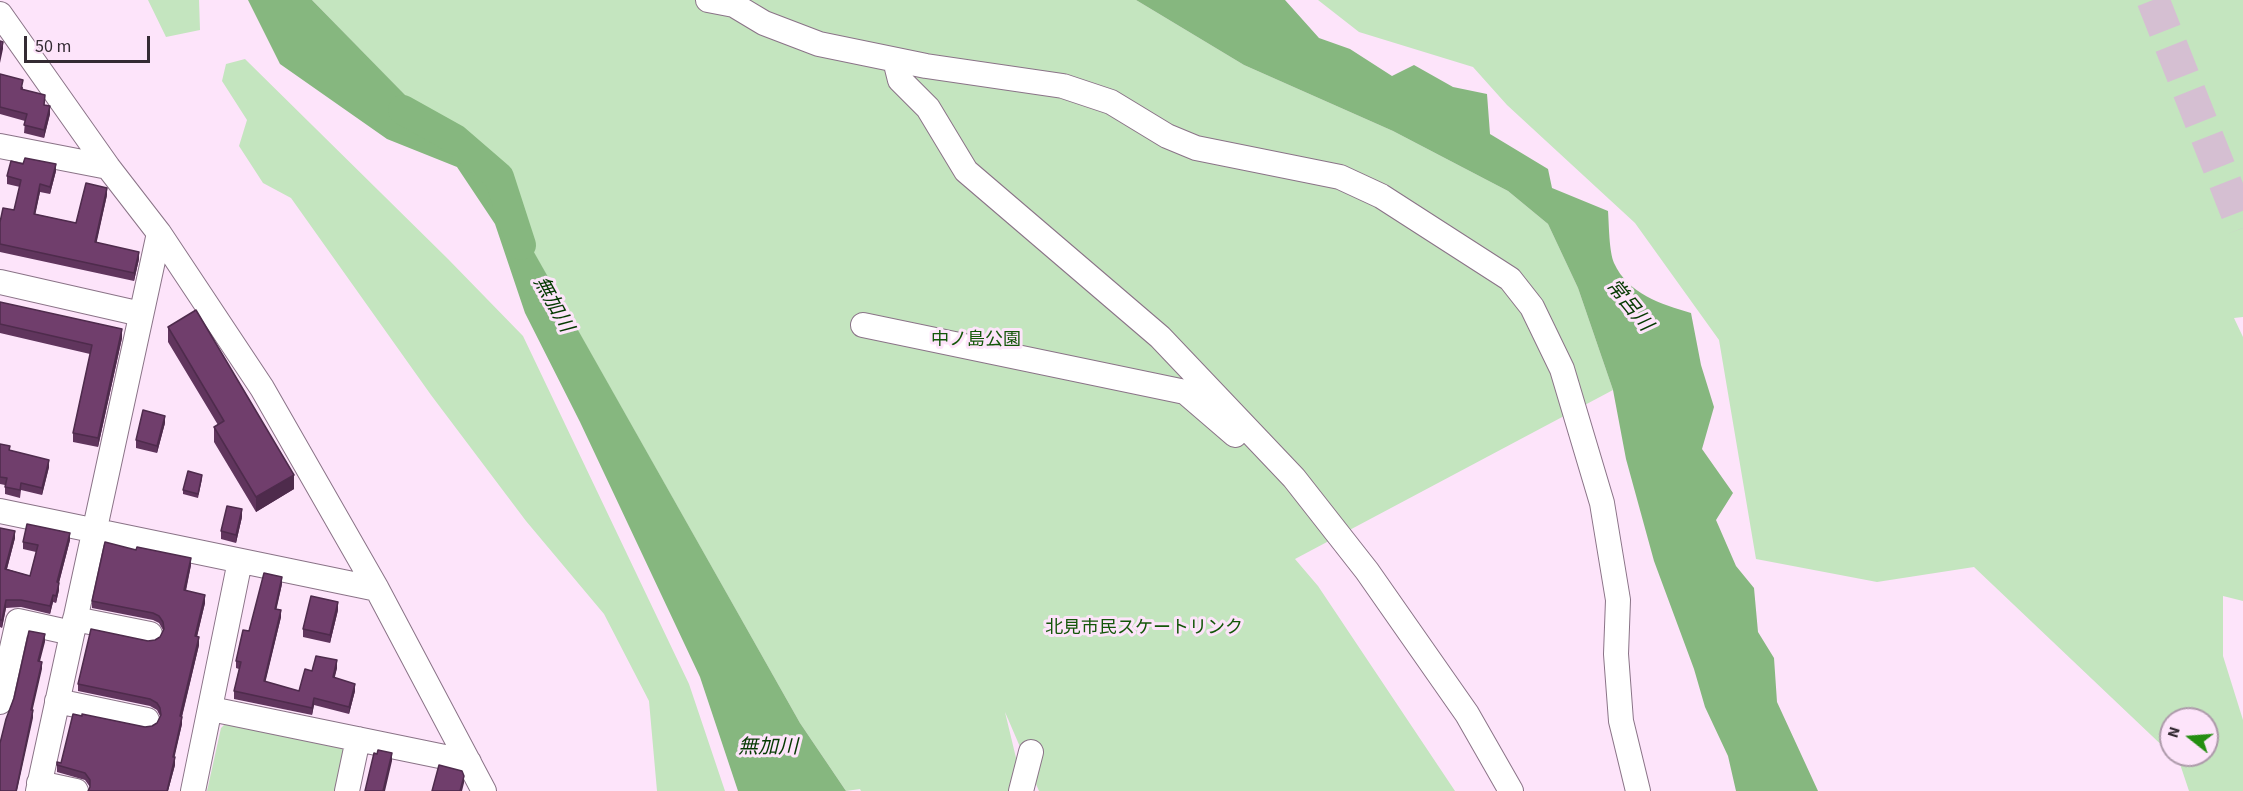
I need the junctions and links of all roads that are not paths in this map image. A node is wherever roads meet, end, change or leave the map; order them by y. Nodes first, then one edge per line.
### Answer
1 (708, 0) edge
2 (0, 14) edge
3 (895, 60) junction
4 (0, 146) edge
5 (108, 167) junction
6 (159, 233) junction
7 (0, 282) edge
8 (141, 314) junction
9 (862, 325) dead end
10 (1277, 460) junction
11 (0, 511) edge
12 (93, 531) junction
13 (240, 561) junction
14 (377, 589) junction
15 (73, 626) junction
16 (150, 634) dead end
17 (57, 701) junction
18 (0, 702) edge
19 (211, 709) junction
20 (147, 720) dead end
21 (358, 739) junction
22 (1032, 752) dead end
23 (469, 762) junction
24 (38, 787) edge
25 (76, 791) edge
26 (194, 791) edge
27 (347, 791) edge
28 (484, 791) edge
29 (1022, 791) edge
30 (1511, 791) edge
31 (1638, 791) edge

1 - 3 street
2 - 5 street
3 - 10 street
3 - 31 street
4 - 5 street
5 - 6 street
6 - 8 street
6 - 14 street
7 - 8 street
8 - 12 street
9 - 10 street
10 - 30 street
11 - 12 street
12 - 13 street
12 - 15 street
13 - 14 street
13 - 19 street
14 - 23 street
15 - 16 street
15 - 17 street
15 - 18 street
17 - 20 street
17 - 24 street
19 - 21 street
19 - 26 street
21 - 23 street
21 - 27 street
22 - 29 street
23 - 28 street
24 - 25 street

